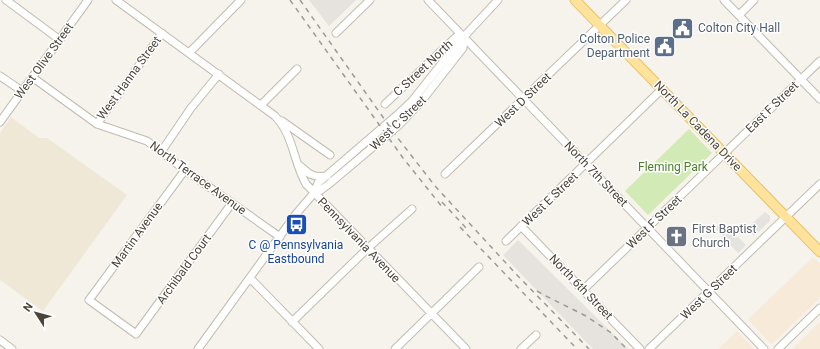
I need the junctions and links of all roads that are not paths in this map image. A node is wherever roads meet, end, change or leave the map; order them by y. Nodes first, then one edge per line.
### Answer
1 (6, 0) edge
2 (88, 0) edge
3 (116, 0) edge
4 (241, 0) edge
5 (370, 0) edge
6 (428, 0) edge
7 (498, 0) edge
8 (575, 0) edge
9 (626, 0) edge
10 (724, 0) edge
11 (754, 0) edge
12 (739, 15) junction
13 (600, 25) junction
14 (162, 33) junction
15 (336, 33) dead end
16 (464, 37) junction
17 (60, 40) junction
18 (190, 53) junction
19 (820, 61) edge
20 (297, 69) dead end
21 (219, 74) junction
22 (0, 76) edge
23 (32, 76) junction
24 (801, 79) junction
25 (662, 89) junction
26 (22, 91) junction
27 (524, 99) junction
28 (820, 99) edge
29 (385, 104) dead end
30 (261, 105) junction
31 (275, 116) junction
32 (0, 122) edge
33 (97, 124) junction
34 (161, 152) junction
35 (724, 153) junction
36 (330, 155) dead end
37 (298, 164) junction
38 (586, 164) junction
39 (185, 170) junction
40 (445, 174) dead end
41 (327, 176) junction
42 (820, 184) edge
43 (314, 193) junction
44 (232, 203) junction
45 (412, 209) dead end
46 (786, 217) junction
47 (521, 226) junction
48 (648, 228) junction
49 (280, 237) junction
50 (506, 241) dead end
51 (368, 248) junction
52 (820, 252) edge
53 (479, 267) dead end
54 (250, 278) junction
55 (583, 290) junction
56 (709, 292) junction
57 (820, 308) edge
58 (431, 314) junction
59 (292, 322) junction
60 (136, 334) joint
61 (536, 334) dead end
62 (0, 340) edge
63 (12, 349) edge
64 (198, 349) edge
65 (319, 349) edge
66 (394, 349) edge
67 (466, 349) edge
68 (521, 349) edge
69 (640, 349) edge
70 (649, 349) edge
71 (764, 349) edge
72 (778, 349) edge

1 - 17 street
2 - 17 street, West Olive Street
3 - 14 street, Pennsylvania Avenue
4 - 18 street
5 - 15 street
6 - 16 street, North 7th Street
7 - 16 street, West C Street
8 - 13 main road, North La Cadena Drive
9 - 13 street, West D Street
10 - 12 street
11 - 12 street
12 - 24 street
13 - 25 main road, North La Cadena Drive
13 - 27 street, West D Street
14 - 18 street, Pennsylvania Avenue
14 - 33 street, West Hanna Street
16 - 27 street, North 7th Street
16 - 29 street, C Street North
16 - 41 street, West C Street
16 - 43 street, West C Street
17 - 23 street, West Olive Street
18 - 21 street, Pennsylvania Avenue
19 - 24 street, East F Street
20 - 30 street
21 - 30 street, Pennsylvania Avenue
21 - 34 street
22 - 26 street
23 - 26 street, West Olive Street
23 - 33 street, North Terrace Avenue
24 - 28 street
24 - 35 street, East F Street
25 - 35 main road, North La Cadena Drive
25 - 38 street, West E Street
26 - 32 street, West Olive Street
27 - 38 street, North 7th Street
27 - 40 street, West D Street
30 - 31 street, Pennsylvania Avenue
31 - 36 street, Pennsylvania Avenue
31 - 37 street, Pennsylvania Avenue
33 - 34 street, North Terrace Avenue
34 - 39 street, North Terrace Avenue
35 - 46 main road, North La Cadena Drive
35 - 48 street, West F Street
37 - 41 street
37 - 43 street, Pennsylvania Avenue
38 - 47 street, West E Street
38 - 48 street, North 7th Street
39 - 44 street, North Terrace Avenue
39 - 60 street, Martin Avenue
41 - 43 street, West C Street
42 - 46 street, West G Street
43 - 49 street, West C Street
43 - 51 street, Pennsylvania Avenue
44 - 49 street, North Terrace Avenue
44 - 60 street, Archibald Court
45 - 51 street
46 - 52 main road, North La Cadena Drive
46 - 56 street, West G Street
47 - 50 street, West E Street
47 - 55 street, North 6th Street
48 - 55 street, West F Street
48 - 56 street, North 7th Street
49 - 54 street, West C Street
51 - 58 street, Pennsylvania Avenue
51 - 59 street
53 - 58 street
54 - 59 street
54 - 64 street, West C Street
55 - 69 street, North 6th Street
56 - 70 street, West G Street
56 - 71 street, North 7th Street
57 - 72 street
58 - 66 street
58 - 67 street, Pennsylvania Avenue
59 - 65 street
61 - 68 street
62 - 63 street

